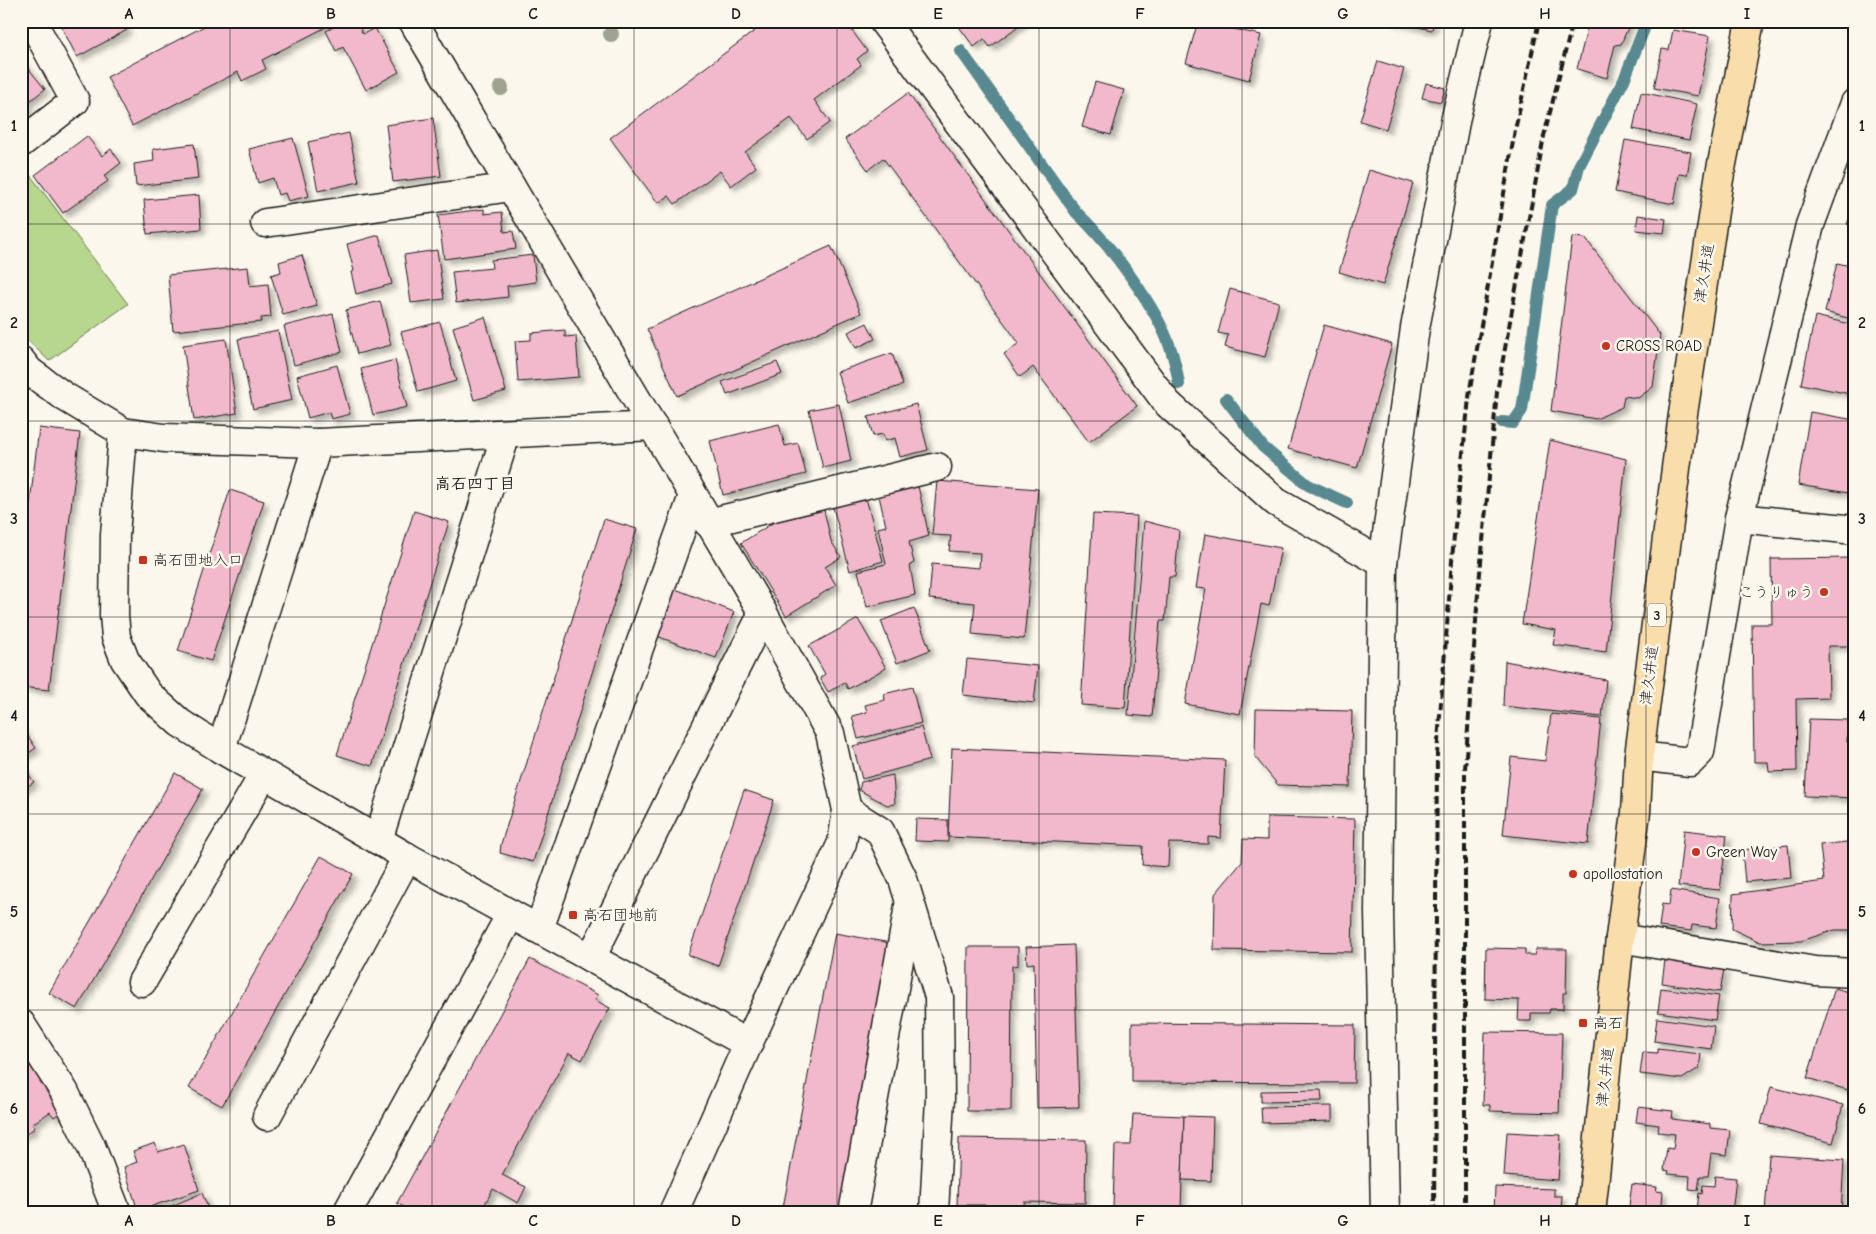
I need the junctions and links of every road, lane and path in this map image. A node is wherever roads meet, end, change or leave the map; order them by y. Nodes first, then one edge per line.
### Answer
1 (32, 21) edge
2 (413, 21) edge
3 (883, 21) edge
4 (1479, 21) edge
5 (1750, 21) edge
6 (1855, 103) edge
7 (21, 143) edge
8 (511, 187) junction
9 (265, 224) dead end
10 (21, 361) edge
11 (653, 426) junction
12 (124, 432) junction
13 (506, 434) junction
14 (318, 443) junction
15 (937, 467) dead end
16 (692, 496) junction
17 (1739, 518) junction
18 (708, 523) junction
19 (1855, 530) edge
20 (1383, 563) junction
21 (763, 613) junction
22 (221, 749) junction
23 (1639, 756) junction
24 (264, 774) junction
25 (847, 810) junction
26 (378, 840) junction
27 (407, 858) junction
28 (910, 902) junction
29 (511, 914) junction
30 (539, 929) junction
31 (1620, 938) junction
32 (591, 958) junction
33 (1855, 973) edge
34 (142, 982) dead end
35 (21, 1024) edge
36 (748, 1044) junction
37 (267, 1116) dead end
38 (117, 1213) edge
39 (347, 1213) edge
40 (673, 1213) edge
41 (853, 1213) edge
42 (934, 1213) edge
43 (1385, 1213) edge
44 (1591, 1213) edge

1 - 7 street
2 - 8 street
3 - 20 street
4 - 20 street
5 - 23 main road, 津久井道 / 3
6 - 17 street
8 - 9 street
8 - 11 street
10 - 12 street
11 - 13 street
11 - 16 street
12 - 14 street
12 - 22 street
13 - 14 street
13 - 26 street
14 - 22 street
15 - 18 street
16 - 18 street
16 - 30 street
17 - 19 street
17 - 23 street
18 - 21 street
20 - 43 street
21 - 25 street
21 - 32 street
22 - 24 street
23 - 31 main road, 津久井道 / 3
24 - 26 street
24 - 34 street
25 - 28 street
25 - 36 street
26 - 27 street
27 - 29 street
27 - 37 street
28 - 41 street
28 - 42 street
29 - 30 street
29 - 39 street
30 - 32 street
31 - 33 street
31 - 44 main road, 津久井道 / 3
32 - 36 street
35 - 38 street
36 - 40 street

